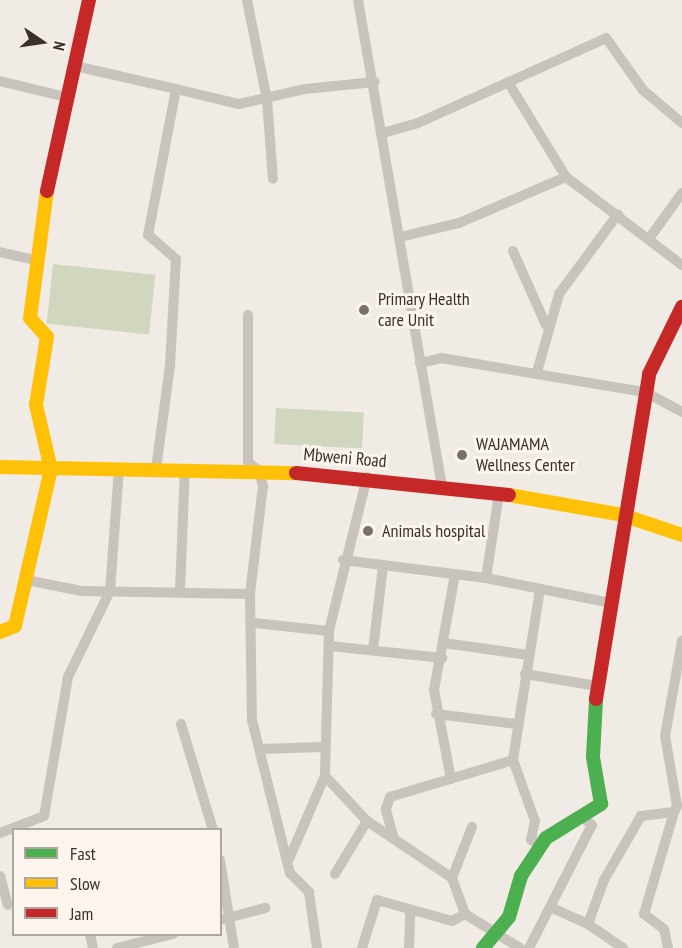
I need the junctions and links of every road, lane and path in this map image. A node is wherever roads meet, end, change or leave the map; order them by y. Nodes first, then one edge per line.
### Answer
1 (89, 0) edge
2 (247, 0) edge
3 (358, 0) edge
4 (75, 66) junction
5 (0, 81) edge
6 (375, 82) junction
7 (508, 82) junction
8 (176, 89) junction
9 (66, 98) junction
10 (267, 100) junction
11 (682, 123) edge
12 (383, 133) junction
13 (566, 177) junction
14 (273, 179) dead end
15 (682, 193) edge
16 (618, 214) junction
17 (651, 236) junction
18 (400, 237) junction
19 (513, 250) dead end
20 (0, 252) edge
21 (39, 261) junction
22 (682, 265) edge
23 (682, 307) edge
24 (248, 315) dead end
25 (546, 325) junction
26 (420, 363) junction
27 (537, 372) junction
28 (645, 392) junction
29 (682, 412) edge
30 (0, 467) edge
31 (51, 469) junction
32 (119, 469) junction
33 (156, 469) junction
34 (185, 469) junction
35 (259, 471) junction
36 (367, 477) junction
37 (442, 487) junction
38 (499, 494) junction
39 (622, 514) junction
40 (682, 535) edge
41 (343, 560) junction
42 (383, 566) junction
43 (455, 575) junction
44 (486, 578) junction
45 (26, 580) junction
46 (540, 589) junction
47 (110, 591) junction
48 (180, 591) junction
49 (250, 594) junction
50 (611, 603) junction
51 (254, 623) junction
52 (329, 632) junction
53 (0, 633) edge
54 (682, 641) edge
55 (444, 642) junction
56 (330, 646) junction
57 (373, 650) junction
58 (528, 655) junction
59 (441, 658) junction
60 (525, 674) junction
61 (597, 686) junction
62 (436, 714) junction
63 (181, 724) dead end
64 (516, 724) junction
65 (322, 747) junction
66 (260, 749) junction
67 (513, 760) junction
68 (325, 776) junction
69 (451, 779) junction
70 (678, 807) edge
71 (581, 816) junction
72 (367, 821) junction
73 (472, 827) dead end
74 (212, 828) edge
75 (0, 832) edge
76 (393, 836) junction
77 (542, 845) junction
78 (289, 860) junction
79 (335, 874) dead end
80 (0, 876) edge
81 (452, 878) junction
82 (222, 884) edge
83 (7, 906) edge
84 (550, 907) junction
85 (265, 908) dead end
86 (410, 912) junction
87 (465, 914) junction
88 (225, 919) edge
89 (588, 924) junction
90 (494, 933) junction
91 (170, 936) edge
92 (157, 944) edge
93 (117, 948) edge
94 (234, 948) edge
95 (317, 948) edge
96 (362, 948) edge
97 (409, 948) edge
98 (483, 948) edge
99 (520, 948) edge
100 (529, 948) edge
101 (623, 948) edge
102 (668, 948) edge

1 - 4 street
2 - 10 street
3 - 6 street
4 - 8 street
4 - 9 street
5 - 9 street
6 - 10 street
6 - 12 street
7 - 11 street
7 - 12 street
7 - 13 street
8 - 10 street
8 - 33 street
9 - 21 street
10 - 14 street
12 - 18 street
13 - 16 street
13 - 18 street
15 - 17 street
16 - 17 street
16 - 25 street
17 - 22 street
18 - 26 street
19 - 25 street
20 - 21 street
21 - 31 street
23 - 28 street
24 - 35 street
25 - 27 street
26 - 27 street
26 - 37 street
27 - 28 street
28 - 29 street
28 - 39 street
30 - 31 street, Mbweni Road
31 - 32 street, Mbweni Road
31 - 45 street
32 - 33 street, Mbweni Road
32 - 47 street
33 - 34 street, Mbweni Road
34 - 35 street, Mbweni Road
34 - 48 street
35 - 36 street, Mbweni Road
35 - 49 street
36 - 37 street, Mbweni Road
36 - 41 street
37 - 38 street, Mbweni Road
38 - 39 street, Mbweni Road
38 - 44 street
39 - 40 street, Mbweni Road
39 - 50 street
41 - 42 street
41 - 52 street
42 - 43 street
42 - 57 street
43 - 44 street
43 - 55 street
44 - 46 street
45 - 47 street
45 - 53 street
46 - 50 street
46 - 58 street
47 - 48 street
47 - 75 street
48 - 49 street
49 - 51 street
50 - 61 street
51 - 52 street
51 - 66 street
52 - 56 street
54 - 70 street
55 - 58 street
55 - 59 street
56 - 57 street
56 - 65 street
57 - 59 street
58 - 60 street
59 - 62 street
60 - 61 street
60 - 64 street
61 - 71 street
62 - 64 street
62 - 69 street
63 - 74 street
64 - 67 street
65 - 66 street
65 - 68 street
66 - 78 street
67 - 69 street
67 - 77 street
68 - 72 street
68 - 78 street
69 - 76 street
70 - 89 street
70 - 102 street
71 - 77 street
71 - 84 street
72 - 76 street
72 - 79 street
73 - 81 street
76 - 81 street
77 - 90 street
78 - 95 street
80 - 83 street
81 - 87 street
82 - 88 street
84 - 89 street
84 - 100 street
85 - 88 street
86 - 87 street
86 - 96 street
86 - 97 street
87 - 90 street
88 - 94 street
89 - 101 street
90 - 98 street
90 - 99 street
91 - 92 street
92 - 93 street

